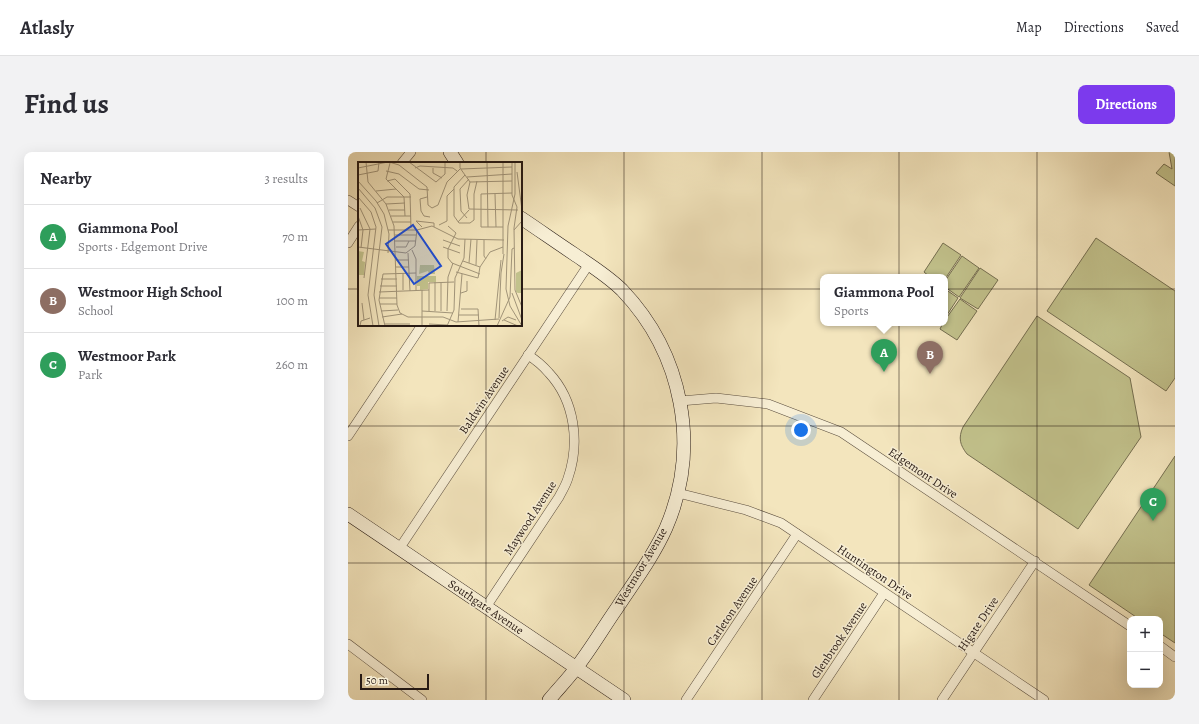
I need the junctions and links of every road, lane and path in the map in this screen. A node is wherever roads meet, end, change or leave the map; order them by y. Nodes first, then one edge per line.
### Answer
1 (412, 152) edge
2 (450, 152) edge
3 (403, 162) edge
4 (456, 162) edge
5 (348, 200) edge
6 (358, 206) edge
7 (522, 219) edge
8 (358, 228) edge
9 (348, 243) edge
10 (589, 264) junction
11 (421, 326) edge
12 (528, 355) junction
13 (680, 401) junction
14 (348, 436) edge
15 (678, 493) junction
16 (348, 514) edge
17 (797, 534) junction
18 (399, 549) junction
19 (1035, 561) junction
20 (884, 593) junction
21 (486, 607) junction
22 (1127, 624) edge
23 (348, 644) edge
24 (1163, 648) edge
25 (974, 653) junction
26 (1175, 656) edge
27 (577, 668) junction
28 (422, 700) edge
29 (549, 700) edge
30 (624, 700) edge
31 (686, 700) edge
32 (813, 700) edge
33 (942, 700) edge
34 (1044, 700) edge

1 - 3 street
2 - 4 street
5 - 6 street
7 - 10 street, Westmoor Avenue
8 - 9 street
10 - 12 street, Baldwin Avenue
10 - 13 street, Westmoor Avenue
11 - 14 street
12 - 18 street, Baldwin Avenue
12 - 21 street, Maywood Avenue
13 - 15 street, Westmoor Avenue
13 - 19 street, Edgemont Drive
15 - 17 street, Huntington Drive
15 - 27 street, Westmoor Avenue
16 - 18 street, Southgate Avenue
17 - 20 street, Huntington Drive
17 - 31 street, Carleton Avenue
18 - 21 street, Southgate Avenue
19 - 22 street, Edgemont Drive
19 - 25 street, Higate Drive
20 - 25 street, Huntington Drive
20 - 32 street, Glenbrook Avenue
21 - 27 street, Southgate Avenue
23 - 28 street
24 - 26 street
25 - 33 street, Higate Drive
25 - 34 street, Huntington Drive
27 - 29 street, Westmoor Avenue
27 - 30 street, Southgate Avenue

